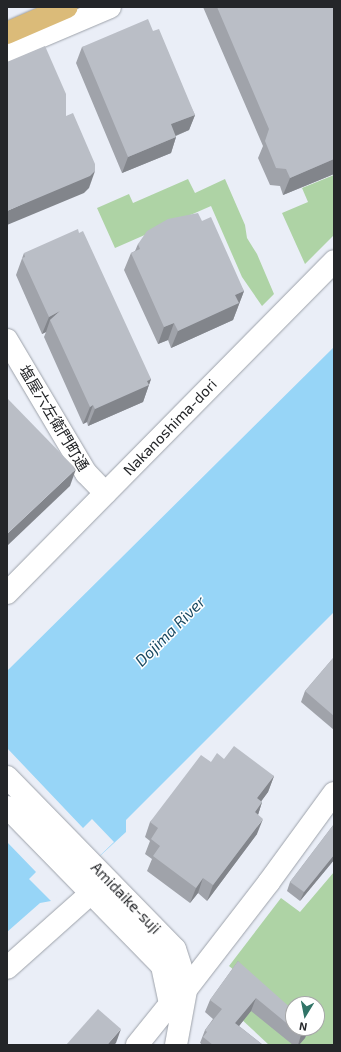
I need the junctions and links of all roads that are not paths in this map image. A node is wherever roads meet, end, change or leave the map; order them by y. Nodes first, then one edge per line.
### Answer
1 (67, 7) edge
2 (110, 7) edge
3 (7, 33) edge
4 (7, 51) edge
5 (334, 261) edge
6 (7, 340) edge
7 (105, 493) junction
8 (7, 593) edge
9 (7, 777) edge
10 (334, 793) edge
11 (7, 808) edge
12 (83, 886) junction
13 (172, 946) junction
14 (7, 968) edge
15 (188, 985) junction
16 (166, 1025) edge
17 (137, 1045) edge
18 (176, 1045) edge

1 - 3 highway
2 - 4 street
5 - 7 street, Nakanoshima-dori
6 - 7 street, 塩屋六左衛門町通
7 - 8 street, Nakanoshima-dori
9 - 13 street, Amidaike-suji
10 - 15 street
11 - 12 street, Amidaike-suji
12 - 14 street
12 - 16 street, Amidaike-suji
13 - 15 street, Amidaike-suji
13 - 16 street
15 - 16 street
15 - 18 street
16 - 17 street

